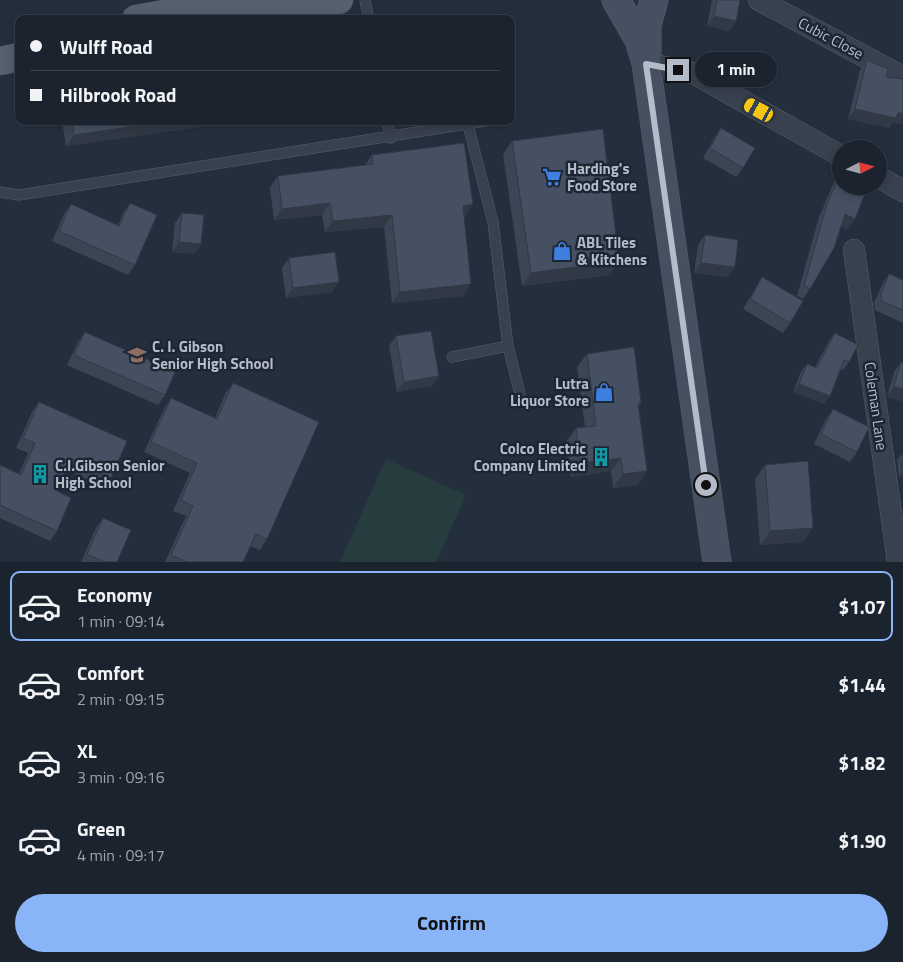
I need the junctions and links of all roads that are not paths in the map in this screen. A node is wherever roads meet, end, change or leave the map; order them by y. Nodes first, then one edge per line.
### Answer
1 (242, 0) edge
2 (339, 0) edge
3 (365, 0) edge
4 (616, 0) edge
5 (654, 0) edge
6 (759, 0) edge
7 (158, 15) edge
8 (254, 15) edge
9 (368, 15) edge
10 (15, 41) edge
11 (0, 43) edge
12 (15, 58) edge
13 (0, 61) edge
14 (646, 64) junction
15 (903, 76) edge
16 (388, 125) edge
17 (468, 125) joint
18 (390, 138) junction
19 (832, 151) edge
20 (888, 182) edge
21 (903, 191) edge
22 (0, 192) edge
23 (854, 250) dead end
24 (508, 346) junction
25 (452, 357) dead end
26 (521, 398) dead end
27 (717, 562) edge
28 (898, 562) edge

1 - 7 main road
2 - 8 main road
3 - 9 lane
4 - 14 main road
5 - 14 main road
6 - 15 street, Cubic Close
10 - 11 main road
12 - 13 main road
14 - 19 street
14 - 27 main road
16 - 18 lane
17 - 18 lane
17 - 24 lane
18 - 22 lane
20 - 21 street
23 - 28 street, Coleman Lane
24 - 25 lane
24 - 26 lane

